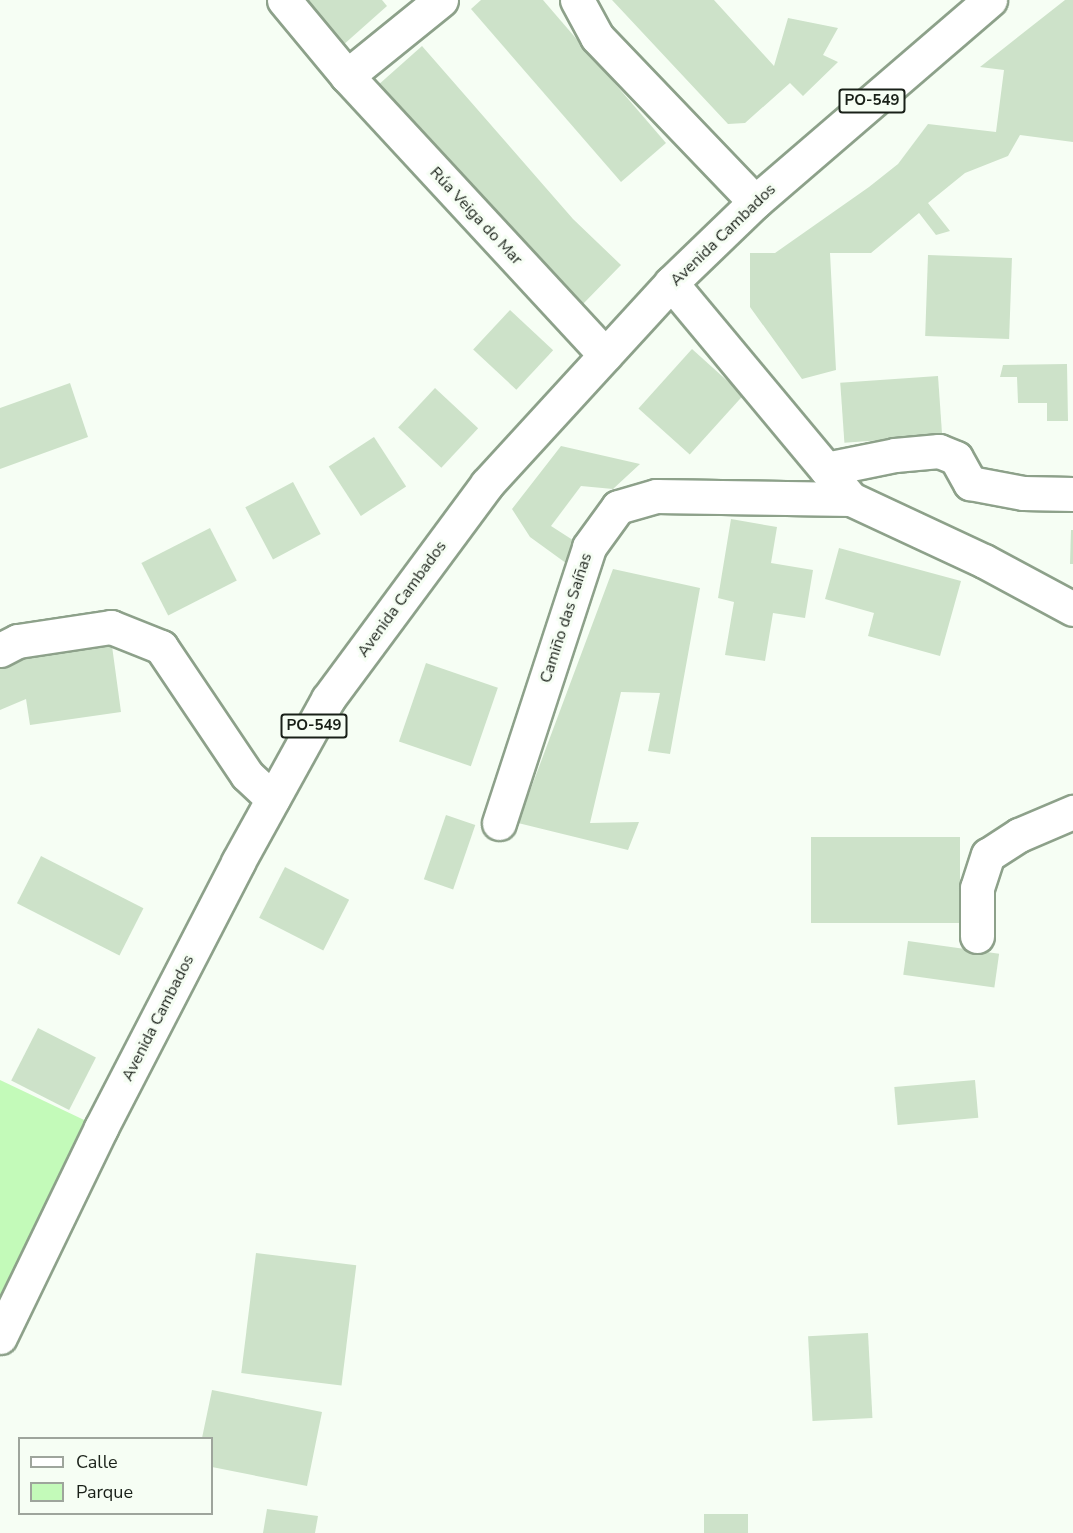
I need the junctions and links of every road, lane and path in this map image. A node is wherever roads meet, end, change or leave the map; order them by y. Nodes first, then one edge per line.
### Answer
1 (284, 0) edge
2 (441, 0) edge
3 (577, 0) edge
4 (990, 0) edge
5 (347, 76) junction
6 (755, 201) junction
7 (671, 283) junction
8 (605, 356) junction
9 (826, 470) junction
10 (1073, 494) edge
11 (851, 499) junction
12 (1073, 609) edge
13 (0, 650) edge
14 (273, 799) junction
15 (1073, 812) edge
16 (499, 823) dead end
17 (977, 936) dead end
18 (0, 1337) edge

1 - 5 street, Rúa Veiga do Mar
2 - 5 street
3 - 6 street
4 - 6 street, Avenida Cambados / PO-549
5 - 8 street, Rúa Veiga do Mar
6 - 7 street, Avenida Cambados / PO-549
7 - 8 street, Avenida Cambados / PO-549
7 - 9 street, Camiño das Saíñas
8 - 14 street, Avenida Cambados / PO-549
9 - 10 street
9 - 11 street, Camiño das Saíñas
11 - 12 street, Camiño das Saíñas
11 - 16 street, Camiño das Saíñas
13 - 14 street
14 - 18 street, Avenida Cambados / PO-549
15 - 17 street

